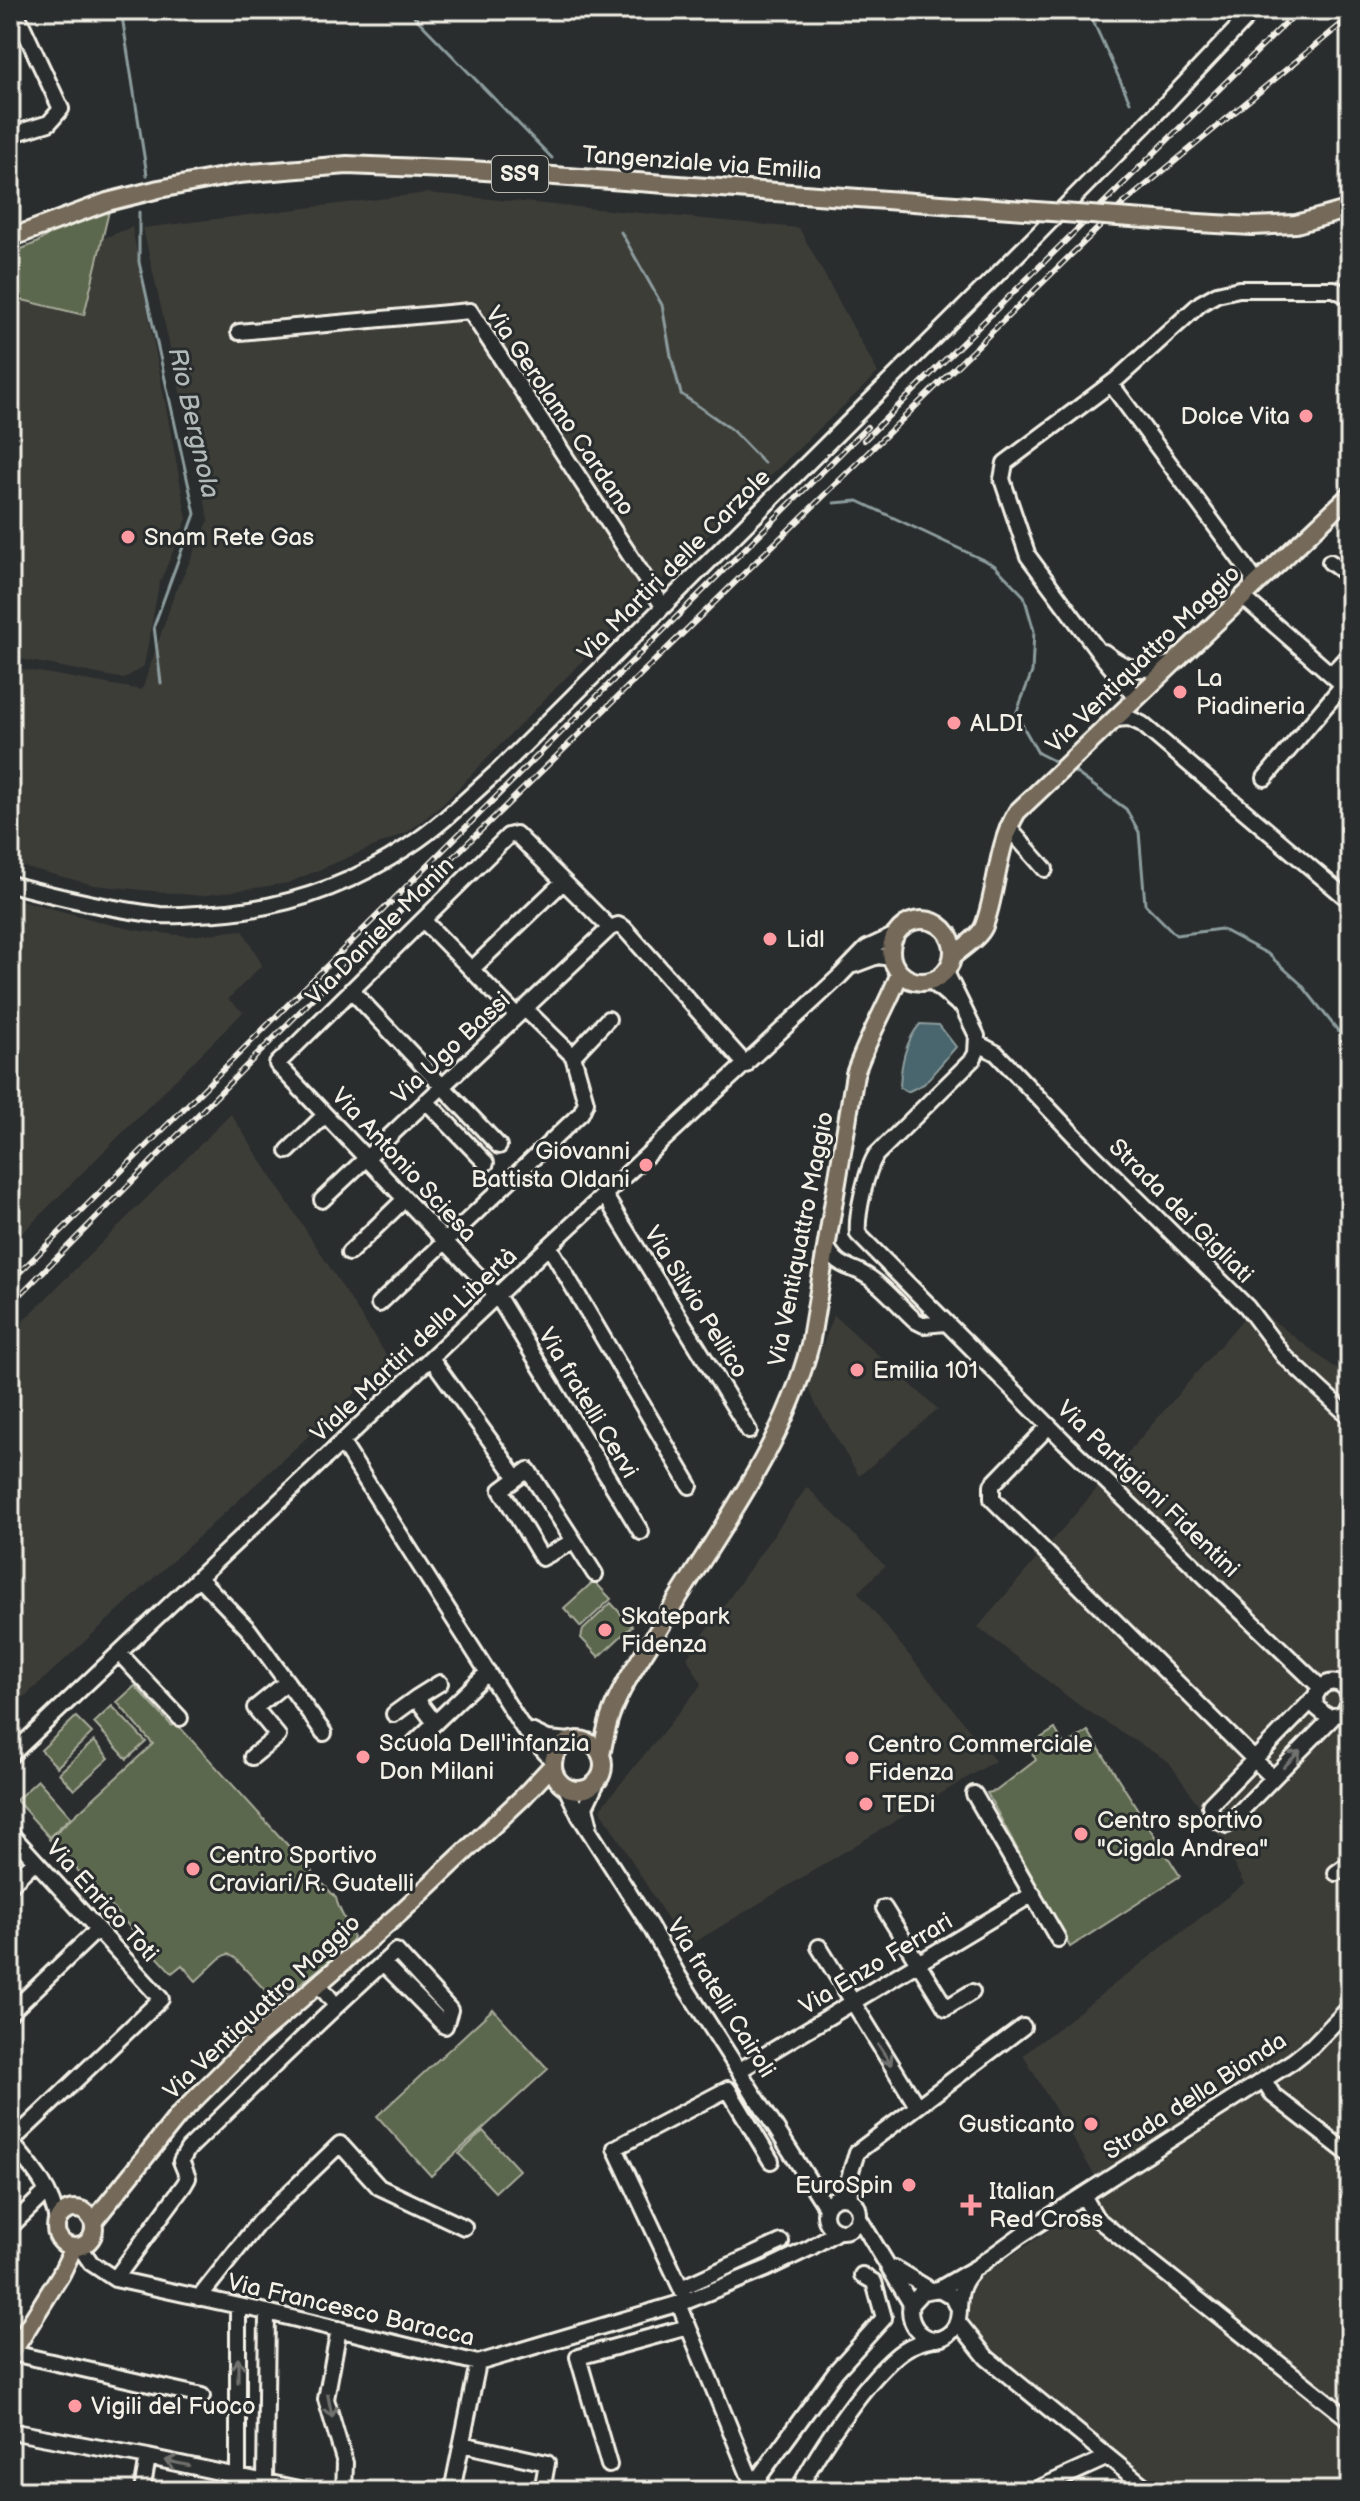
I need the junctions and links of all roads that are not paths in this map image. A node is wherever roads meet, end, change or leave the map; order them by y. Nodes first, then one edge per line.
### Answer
1 (15, 10) edge
2 (1254, 10) edge
3 (10, 135) edge
4 (1350, 201) edge
5 (1350, 209) edge
6 (1324, 217) junction
7 (1350, 217) edge
8 (10, 238) edge
9 (1350, 297) edge
10 (239, 332) dead end
11 (1111, 384) junction
12 (1350, 495) edge
13 (1236, 553) junction
14 (1330, 562) dead end
15 (1275, 567) junction
16 (1350, 577) edge
17 (1248, 593) junction
18 (663, 606) junction
19 (1094, 644) junction
20 (1350, 654) edge
21 (1174, 663) junction
22 (1129, 668) junction
23 (1341, 683) edge
24 (1139, 695) junction
25 (1115, 719) junction
26 (1142, 724) junction
27 (1265, 778) dead end
28 (1008, 827) junction
29 (1001, 849) junction
30 (1031, 851) junction
31 (1045, 869) dead end
32 (563, 882) junction
33 (10, 884) edge
34 (1350, 901) edge
35 (423, 920) junction
36 (985, 920) junction
37 (610, 928) junction
38 (946, 930) junction
39 (895, 935) junction
40 (891, 958) junction
41 (950, 964) junction
42 (850, 967) junction
43 (472, 969) junction
44 (900, 973) junction
45 (923, 982) junction
46 (351, 990) junction
47 (960, 1006) junction
48 (521, 1012) junction
49 (882, 1018) junction
50 (608, 1019) dead end
51 (977, 1043) junction
52 (573, 1056) junction
53 (277, 1064) joint
54 (746, 1065) junction
55 (442, 1086) junction
56 (426, 1101) junction
57 (325, 1115) junction
58 (499, 1146) dead end
59 (288, 1151) dead end
60 (366, 1158) junction
61 (486, 1163) dead end
62 (605, 1196) junction
63 (405, 1199) junction
64 (322, 1200) dead end
65 (444, 1240) junction
66 (549, 1246) junction
67 (826, 1246) junction
68 (349, 1253) dead end
69 (850, 1270) junction
70 (821, 1284) junction
71 (498, 1297) junction
72 (379, 1304) dead end
73 (945, 1323) junction
74 (431, 1358) junction
75 (1350, 1417) edge
76 (1049, 1426) junction
77 (749, 1431) dead end
78 (342, 1443) junction
79 (517, 1478) junction
80 (690, 1486) dead end
81 (641, 1532) dead end
82 (574, 1541) junction
83 (595, 1574) dead end
84 (199, 1578) junction
85 (119, 1653) junction
86 (488, 1672) junction
87 (287, 1682) junction
88 (440, 1683) dead end
89 (1317, 1692) junction
90 (1350, 1697) edge
91 (416, 1698) junction
92 (394, 1714) dead end
93 (611, 1714) junction
94 (1333, 1717) junction
95 (180, 1718) dead end
96 (435, 1723) junction
97 (523, 1728) junction
98 (324, 1733) dead end
99 (578, 1741) junction
100 (414, 1743) dead end
101 (601, 1755) junction
102 (10, 1756) edge
103 (252, 1757) dead end
104 (1255, 1759) junction
105 (553, 1763) junction
106 (599, 1778) junction
107 (1273, 1778) junction
108 (564, 1786) junction
109 (974, 1794) dead end
110 (522, 1798) junction
111 (10, 1833) edge
112 (593, 1835) junction
113 (35, 1861) junction
114 (1350, 1863) edge
115 (1336, 1873) dead end
116 (10, 1885) edge
117 (1033, 1894) junction
118 (884, 1908) dead end
119 (97, 1930) junction
120 (1058, 1939) dead end
121 (819, 1947) dead end
122 (383, 1963) junction
123 (918, 1965) junction
124 (324, 1980) junction
125 (972, 1992) dead end
126 (347, 1995) junction
127 (853, 2004) junction
128 (336, 2006) junction
129 (1350, 2007) edge
130 (10, 2013) edge
131 (1023, 2027) dead end
132 (740, 2070) junction
133 (1264, 2080) junction
134 (917, 2106) junction
135 (10, 2141) edge
136 (1350, 2155) edge
137 (771, 2161) dead end
138 (47, 2191) junction
139 (1083, 2195) junction
140 (835, 2204) junction
141 (75, 2217) junction
142 (859, 2218) junction
143 (10, 2227) edge
144 (464, 2227) dead end
145 (842, 2231) junction
146 (781, 2242) dead end
147 (75, 2244) junction
148 (810, 2248) junction
149 (888, 2264) junction
150 (977, 2267) junction
151 (862, 2275) dead end
152 (110, 2276) junction
153 (934, 2289) junction
154 (199, 2298) junction
155 (683, 2298) junction
156 (911, 2304) junction
157 (957, 2305) junction
158 (238, 2306) junction
159 (267, 2312) junction
160 (958, 2322) junction
161 (911, 2323) junction
162 (688, 2327) junction
163 (339, 2329) junction
164 (938, 2338) junction
165 (11, 2355) edge
166 (987, 2358) junction
167 (478, 2363) junction
168 (890, 2363) junction
169 (202, 2396) dead end
170 (1350, 2420) edge
171 (10, 2431) edge
172 (462, 2444) junction
173 (148, 2457) junction
174 (1108, 2457) junction
175 (609, 2465) dead end
176 (238, 2476) junction
177 (265, 2482) junction
178 (142, 2491) edge
179 (308, 2491) edge
180 (344, 2491) edge
181 (452, 2491) edge
182 (542, 2491) edge
183 (798, 2491) edge
184 (1033, 2491) edge
185 (1150, 2491) edge

1 - 3 street
2 - 18 street, Via Martiri delle Carzole
4 - 6 main road, SS9
5 - 6 main road, Tangenziale via Emilia / SS9
6 - 7 main road, SS9
6 - 8 main road, Tangenziale via Emilia / SS9, bridge
9 - 11 street
10 - 18 street, Via Gerolamo Cardano
11 - 13 street
11 - 19 street
12 - 15 main road, Via Ventiquattro Maggio
13 - 15 street
13 - 17 street
14 - 16 street
15 - 17 main road, Via Ventiquattro Maggio
17 - 21 main road, Via Ventiquattro Maggio
17 - 23 street
18 - 33 street, Via Martiri delle Carzole
19 - 22 street
19 - 24 street
20 - 23 street
21 - 22 street
21 - 24 main road, Via Ventiquattro Maggio
22 - 24 street
23 - 27 street
24 - 25 main road, Via Ventiquattro Maggio
24 - 26 street
25 - 26 street
25 - 28 main road, Via Ventiquattro Maggio
26 - 34 street
28 - 29 main road, Via Ventiquattro Maggio
28 - 30 street
29 - 30 street
29 - 36 main road, Via Ventiquattro Maggio
30 - 31 street
32 - 35 street, Via Daniele Manin
32 - 37 street
32 - 43 street
35 - 43 street
35 - 46 street, Via Daniele Manin
36 - 38 main road
36 - 41 main road
37 - 48 street, Via Ugo Bassi
37 - 54 street
38 - 39 main road
38 - 41 main road
39 - 40 main road
39 - 42 street, Viale Martiri della Libertà
40 - 42 street, Viale Martiri della Libertà
40 - 44 main road
41 - 45 main road
41 - 47 street
42 - 54 street, Viale Martiri della Libertà
43 - 48 street
44 - 45 main road
44 - 49 main road, Via Ventiquattro Maggio
45 - 47 street
45 - 49 main road, Via Ventiquattro Maggio
46 - 53 street, Via Daniele Manin
46 - 55 street
47 - 51 street
48 - 52 street
48 - 55 street, Via Ugo Bassi
49 - 67 main road, Via Ventiquattro Maggio
50 - 52 street
51 - 73 street, Via Partigiani Fidentini
51 - 75 street, Strada dei Gigliati
52 - 65 street
53 - 57 street, Via Antonio Sciesa
54 - 62 street, Viale Martiri della Libertà
55 - 56 street, Via Ugo Bassi
55 - 58 street
56 - 60 street, Via Ugo Bassi
56 - 61 street
57 - 59 street
57 - 60 street, Via Antonio Sciesa
60 - 63 street, Via Antonio Sciesa
60 - 64 street, Via Ugo Bassi
62 - 66 street, Viale Martiri della Libertà
62 - 77 street, Via Silvio Pellico
63 - 65 street, Via Antonio Sciesa
63 - 68 street
65 - 71 street, Via Antonio Sciesa
65 - 72 street
66 - 71 street, Viale Martiri della Libertà
66 - 80 street
67 - 69 street
67 - 70 main road, Via Ventiquattro Maggio
69 - 70 street
69 - 73 street
70 - 93 main road, Via Ventiquattro Maggio
71 - 74 street, Viale Martiri della Libertà
71 - 81 street, Via fratelli Cervi
73 - 76 street, Via Partigiani Fidentini
74 - 78 street, Viale Martiri della Libertà
74 - 79 street
76 - 89 street, Via Partigiani Fidentini
76 - 104 street
78 - 84 street, Viale Martiri della Libertà
78 - 86 street
79 - 82 street
79 - 82 street
82 - 83 street
84 - 85 street, Viale Martiri della Libertà
84 - 87 street
85 - 95 street
85 - 102 street, Viale Martiri della Libertà
86 - 96 street
86 - 97 street
87 - 98 street
87 - 103 street
88 - 91 street
89 - 90 street
89 - 94 street
89 - 104 street
90 - 94 street
91 - 92 street
91 - 96 street
93 - 99 main road, Via Ventiquattro Maggio
93 - 101 main road, Via Ventiquattro Maggio
107 -> 94 street
96 - 100 street
97 - 99 street
97 - 105 street
99 - 101 main road
99 - 105 main road, Via Ventiquattro Maggio
101 - 106 main road, Via Ventiquattro Maggio
104 - 107 street
104 - 107 street
105 - 108 main road
105 - 110 main road, Via Ventiquattro Maggio
106 - 108 main road, Via Ventiquattro Maggio
106 - 112 street, Via fratelli Cairoli
108 - 110 main road, Via Ventiquattro Maggio
108 - 112 street, Via fratelli Cairoli
109 - 117 street
110 - 124 main road, Via Ventiquattro Maggio
111 - 113 street, Via Enrico Toti
112 - 132 street, Via fratelli Cairoli
113 - 116 street
113 - 119 street, Via Enrico Toti
114 - 115 street
117 - 120 street
117 - 123 street, Via Enzo Ferrari
118 - 123 street
119 - 130 street
119 - 135 street, Via Enrico Toti
121 - 127 street
122 - 122 street
122 - 126 street
123 - 125 street
123 - 127 street, Via Enzo Ferrari
124 - 126 street
124 - 128 street
124 - 141 main road, Via Ventiquattro Maggio
126 - 128 street
127 - 132 street, Via Enzo Ferrari
127 -> 134 street
128 - 152 street
129 - 133 street, Strada della Bionda
131 - 134 street
132 - 140 street, Via fratelli Cairoli
133 - 136 street
133 - 139 street, Strada della Bionda
134 - 140 street
135 - 138 street
137 - 155 street
138 - 141 street
138 - 143 street
139 - 150 street, Strada della Bionda
139 - 170 street
140 - 142 street
140 - 145 street, Via fratelli Cairoli
140 - 148 street
141 - 147 main road, Via Ventiquattro Maggio
141 - 147 main road, Via Ventiquattro Maggio
142 - 145 street, Via Francesco Baracca
142 - 149 street
144 - 154 street
145 - 148 street, Via Francesco Baracca
145 - 149 street, Via fratelli Cairoli
146 - 155 street
147 - 152 street
147 - 165 main road, Via Ventiquattro Maggio
148 - 155 street, Via Francesco Baracca
149 - 153 street, Via fratelli Cairoli
149 - 156 street
150 - 153 street, Strada della Bionda
150 - 157 street, Strada della Bionda
151 - 162 street
152 - 154 street, Via Francesco Baracca
153 - 156 street
153 - 157 street
154 - 158 street, Via Francesco Baracca
155 - 162 street
155 - 167 street, Via Francesco Baracca
156 - 161 street
157 - 160 street
158 - 159 street, Via Francesco Baracca
176 -> 158 street
159 - 163 street, Via Francesco Baracca
159 - 177 street
160 - 164 street
160 - 166 street
161 - 164 street
161 - 168 street
162 - 175 street
163 - 167 street, Via Francesco Baracca
163 -> 180 street
164 - 166 street
164 - 168 street
165 - 169 street
166 - 174 street
167 - 172 street
168 - 183 street
171 - 173 street
172 - 181 street
172 - 182 street
176 -> 173 street
173 - 178 street
174 - 184 street
174 - 185 street
176 - 177 street
177 - 179 street

